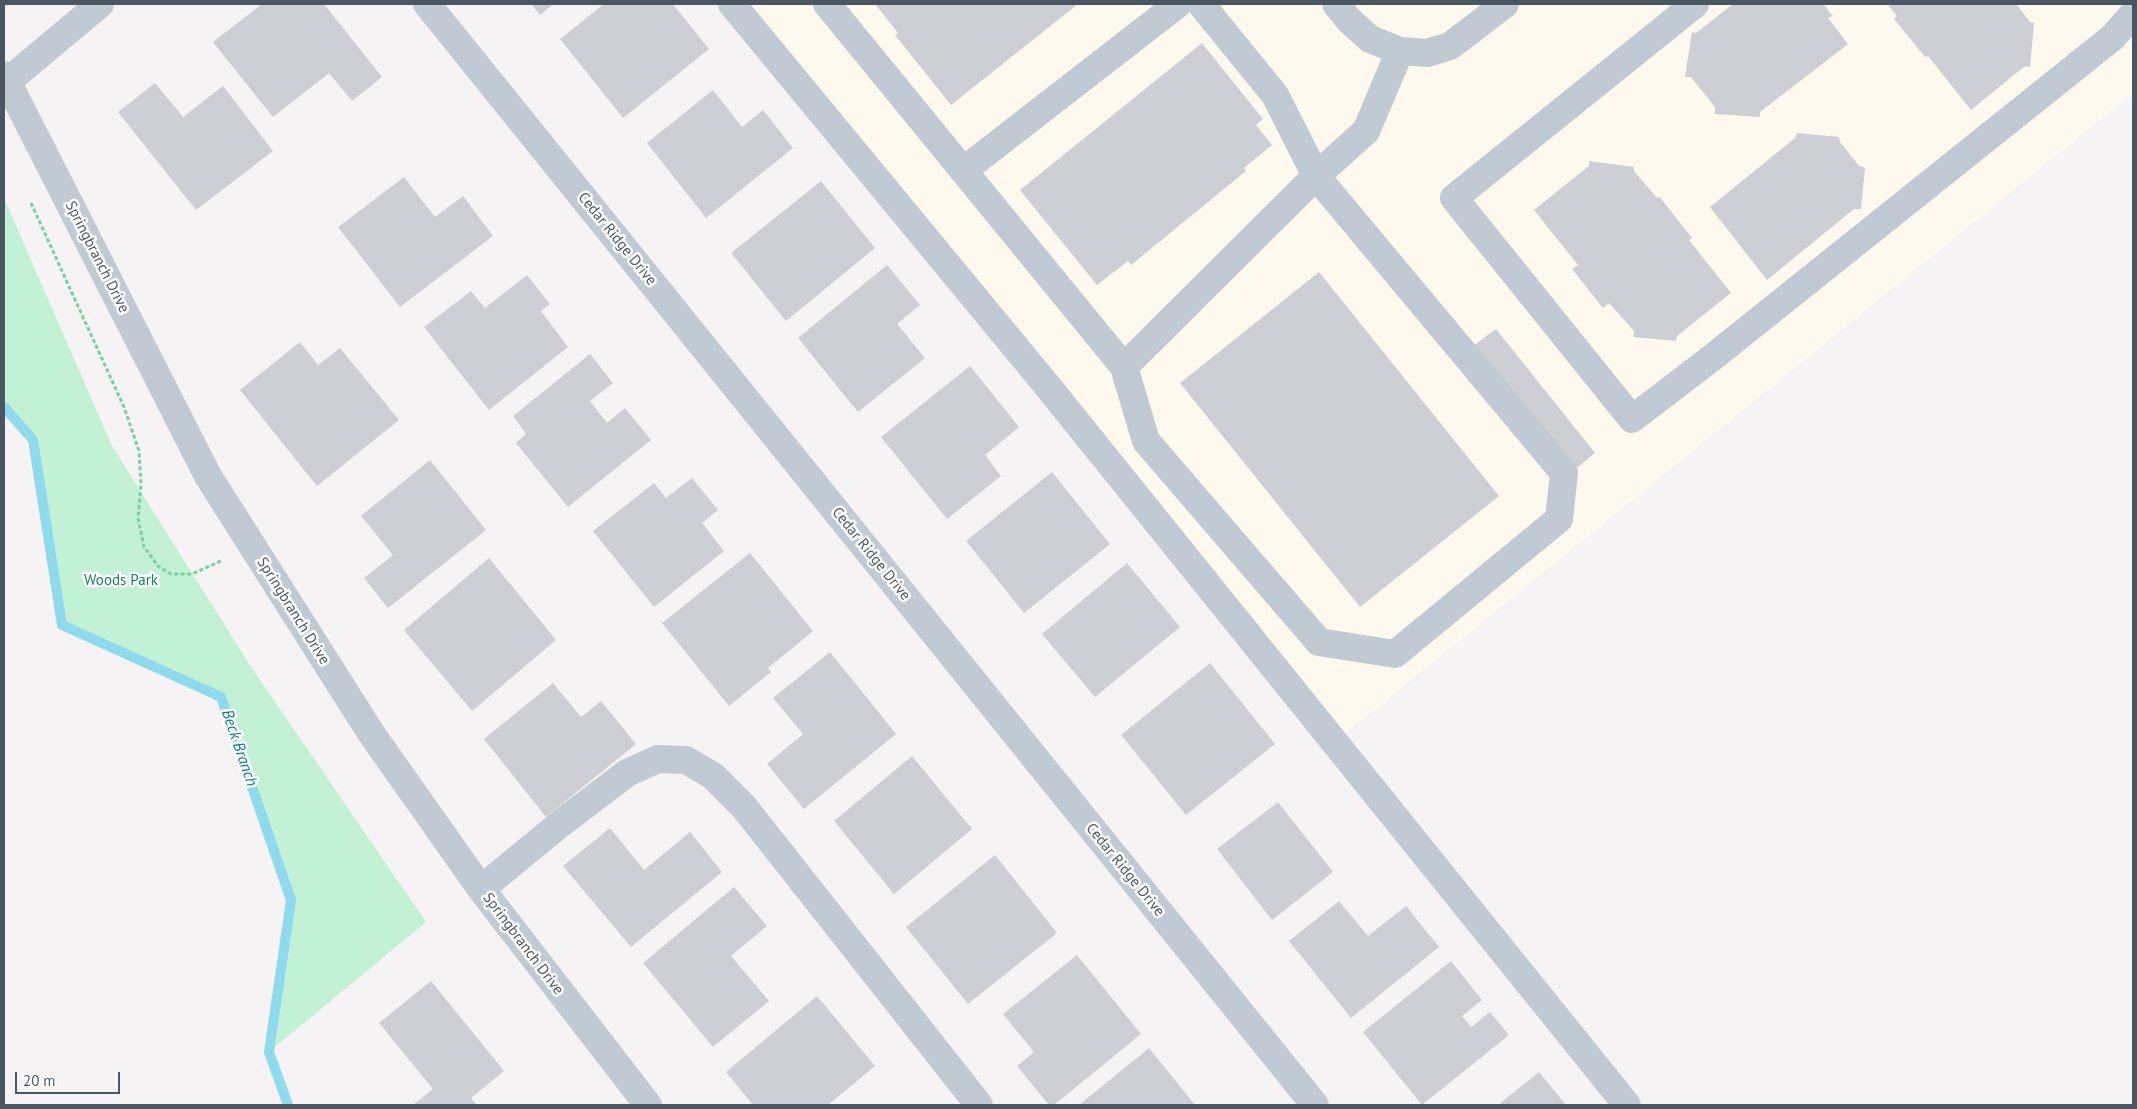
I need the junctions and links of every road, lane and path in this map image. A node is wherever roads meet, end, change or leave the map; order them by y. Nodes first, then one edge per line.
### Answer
1 (100, 4) edge
2 (426, 4) edge
3 (732, 4) edge
4 (827, 4) edge
5 (1178, 4) edge
6 (1201, 4) edge
7 (1336, 4) edge
8 (1505, 4) edge
9 (1695, 4) edge
10 (2133, 14) edge
11 (1400, 50) junction
12 (6, 78) edge
13 (964, 170) junction
14 (1316, 176) junction
15 (29, 201) dead end
16 (1124, 367) junction
17 (253, 547) junction
18 (481, 889) junction
19 (648, 1105) edge
20 (979, 1105) edge
21 (1316, 1105) edge
22 (1627, 1105) edge

1 - 12 street
2 - 21 street, Cedar Ridge Drive
3 - 22 street
4 - 13 street
5 - 13 street
6 - 14 street
7 - 11 street
8 - 11 street
9 - 10 street
11 - 14 street
12 - 17 street, Springbranch Drive
13 - 16 street
14 - 16 street
14 - 16 street
15 - 17 path
17 - 18 street, Springbranch Drive
18 - 19 street, Springbranch Drive
18 - 20 street

